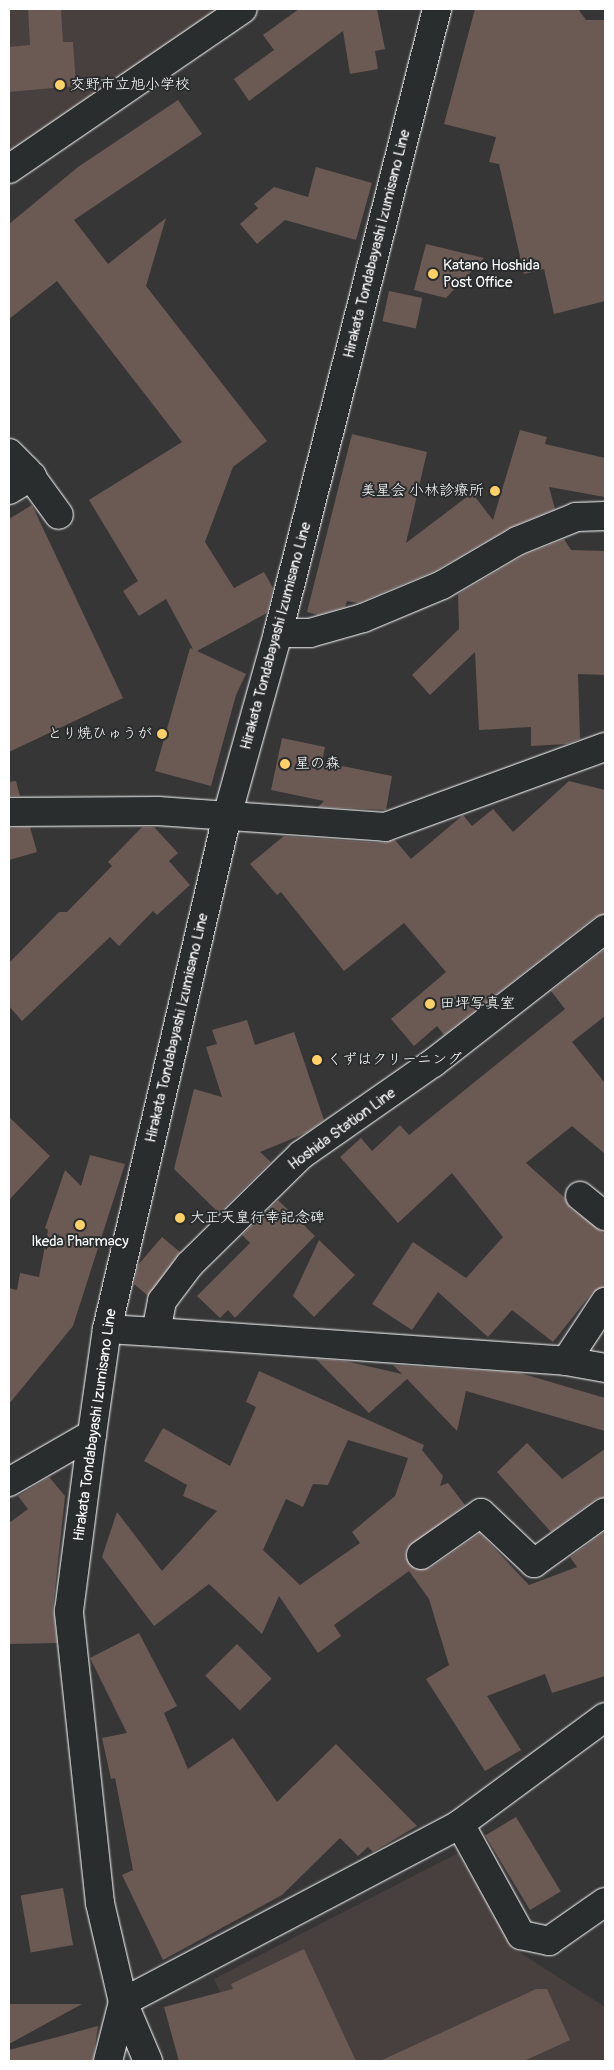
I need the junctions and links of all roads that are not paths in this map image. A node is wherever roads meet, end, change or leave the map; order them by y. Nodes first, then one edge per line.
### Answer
1 (243, 9) edge
2 (437, 9) edge
3 (9, 169) edge
4 (9, 453) edge
5 (20, 483) edge
6 (59, 516) dead end
7 (605, 516) edge
8 (278, 633) junction
9 (605, 747) edge
10 (9, 812) edge
11 (227, 816) junction
12 (605, 929) edge
13 (580, 1196) dead end
14 (605, 1216) edge
15 (605, 1302) edge
16 (107, 1330) junction
17 (156, 1332) junction
18 (566, 1361) junction
19 (605, 1368) edge
20 (92, 1434) junction
21 (9, 1482) edge
22 (605, 1512) edge
23 (421, 1555) dead end
24 (605, 1717) edge
25 (460, 1824) junction
26 (605, 1902) edge
27 (123, 2002) junction
28 (108, 2061) edge
29 (148, 2061) edge

1 - 3 main road
2 - 8 main road, Hirakata Tondabayashi Izumisano Line
4 - 5 main road
5 - 6 main road
7 - 8 main road
8 - 11 main road, Hirakata Tondabayashi Izumisano Line
9 - 11 main road
10 - 11 main road
11 - 16 main road, Hirakata Tondabayashi Izumisano Line
12 - 17 main road, Hoshida Station Line
13 - 14 main road
15 - 18 main road
16 - 17 main road
16 - 20 main road, Hirakata Tondabayashi Izumisano Line
17 - 18 main road
18 - 19 main road
20 - 21 main road
20 - 27 main road, Hirakata Tondabayashi Izumisano Line
22 - 23 main road
24 - 25 main road
25 - 26 main road
25 - 27 main road
27 - 28 main road
27 - 29 main road, Hirakata Tondabayashi Izumisano Line

